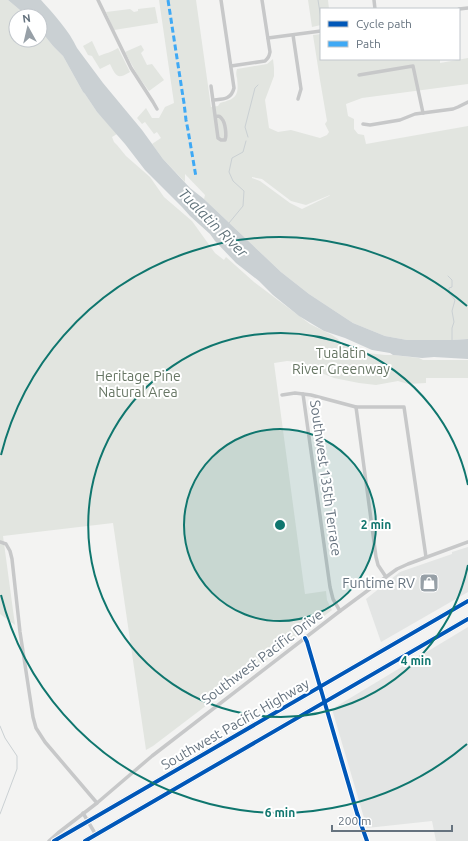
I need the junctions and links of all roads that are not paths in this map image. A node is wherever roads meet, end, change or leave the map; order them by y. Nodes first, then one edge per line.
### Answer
1 (98, 0) edge
2 (221, 0) edge
3 (262, 0) edge
4 (320, 31) edge
5 (294, 35) junction
6 (268, 38) junction
7 (231, 66) junction
8 (359, 75) dead end
9 (211, 86) dead end
10 (298, 98) dead end
11 (213, 100) junction
12 (468, 102) edge
13 (157, 109) dead end
14 (423, 113) junction
15 (216, 116) junction
16 (363, 124) dead end
17 (303, 394) junction
18 (282, 395) dead end
19 (356, 407) junction
20 (0, 542) edge
21 (468, 542) edge
22 (426, 557) junction
23 (386, 577) junction
24 (468, 601) edge
25 (340, 611) junction
26 (468, 619) edge
27 (305, 638) junction
28 (320, 687) junction
29 (325, 702) junction
30 (97, 803) junction
31 (83, 813) junction
32 (88, 822) junction
33 (96, 835) junction
34 (49, 841) edge
35 (54, 841) edge
36 (85, 841) edge
37 (367, 841) edge

1 - 13 street
2 - 7 street
3 - 6 street
4 - 5 street
5 - 6 street
5 - 10 street
6 - 7 street
7 - 11 street
8 - 14 street
9 - 11 street
11 - 15 street
12 - 14 street
14 - 16 street
15 - 15 street
17 - 18 street
17 - 19 street
17 - 25 street, Southwest 135th Terrace
19 - 22 street
19 - 23 street
20 - 30 street
21 - 22 street, Southwest Pacific Drive
22 - 23 street, Southwest Pacific Drive
23 - 25 street, Southwest Pacific Drive
24 - 28 highway, Southwest Pacific Highway
25 - 27 street, Southwest Pacific Drive
26 - 29 highway, Southwest Pacific Highway
27 - 28 street
27 - 30 street, Southwest Pacific Drive
28 - 29 street
28 - 32 highway, Southwest Pacific Highway
29 - 33 highway, Southwest Pacific Highway
29 - 37 street
30 - 31 street, Southwest Pacific Drive
31 - 32 street
31 - 34 street, Southwest Pacific Drive
32 - 33 street
32 - 35 highway, Southwest Pacific Highway
33 - 36 highway, Southwest Pacific Highway

